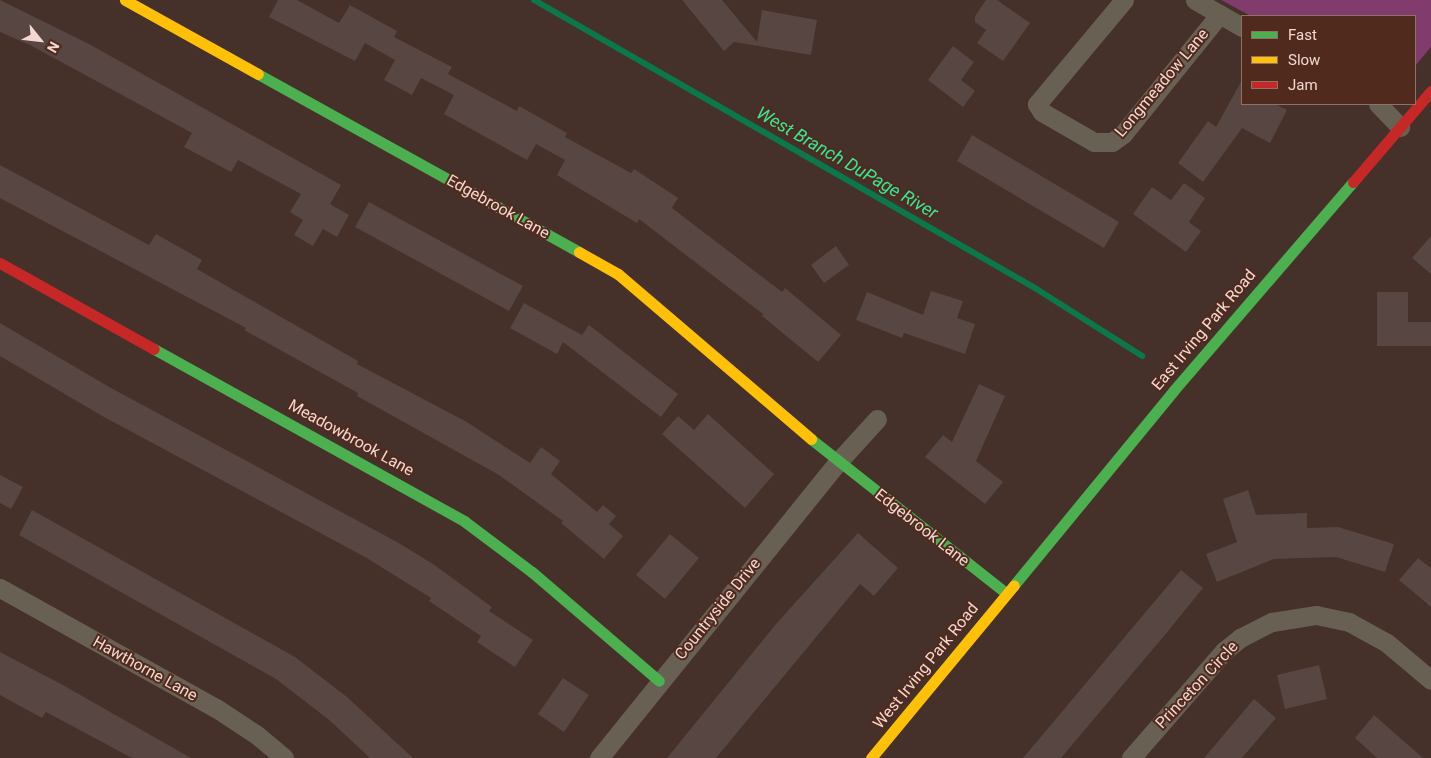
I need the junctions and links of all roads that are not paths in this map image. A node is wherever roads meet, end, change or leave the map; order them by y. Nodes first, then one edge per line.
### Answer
1 (125, 0) edge
2 (1124, 0) edge
3 (1195, 0) edge
4 (1220, 14) junction
5 (1241, 25) edge
6 (1431, 91) edge
7 (1379, 105) edge
8 (1400, 127) junction
9 (0, 263) edge
10 (877, 419) dead end
11 (838, 462) junction
12 (0, 588) edge
13 (1006, 593) junction
14 (1431, 680) edge
15 (659, 681) junction
16 (284, 758) edge
17 (599, 758) edge
18 (871, 758) edge
19 (1131, 758) edge

1 - 11 street, Edgebrook Lane
2 - 4 street, Longmeadow Lane
3 - 4 street, Longmeadow Lane
4 - 5 street, Longmeadow Lane
6 - 8 street, East Irving Park Road
7 - 8 street
8 - 13 street, East Irving Park Road
9 - 15 street, Meadowbrook Lane
10 - 11 street
11 - 13 street, Edgebrook Lane
11 - 15 street, Countryside Drive
12 - 16 street, Hawthorne Lane
13 - 18 street, West Irving Park Road
14 - 19 street, Princeton Circle
15 - 17 street, Countryside Drive

